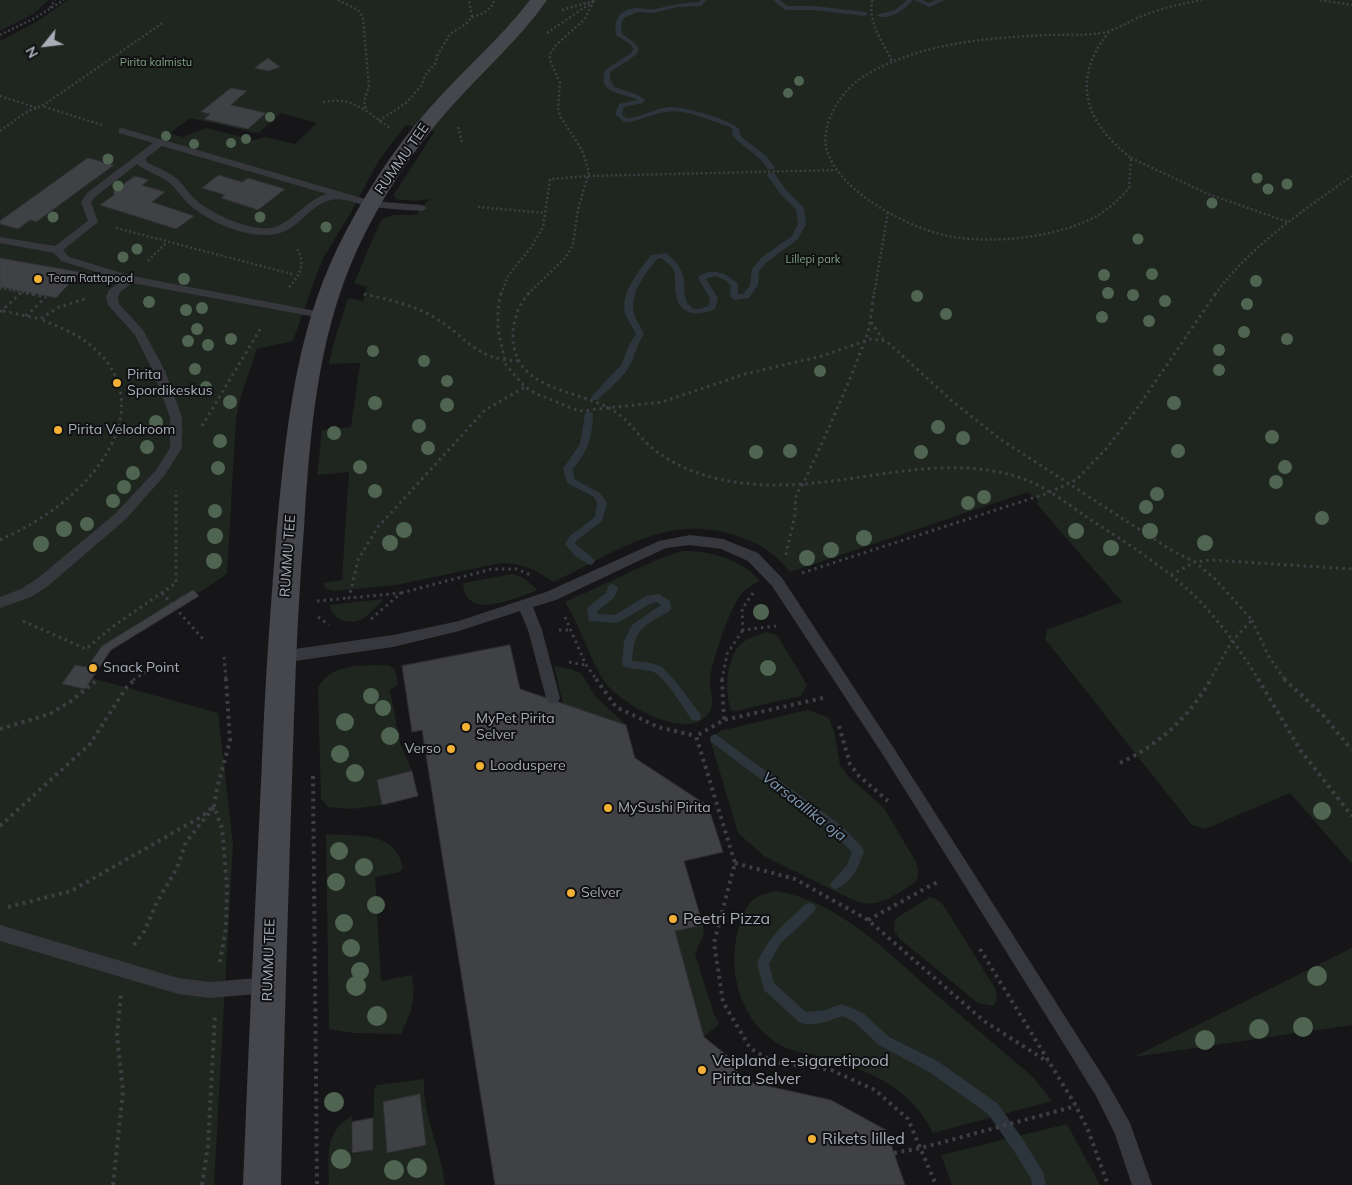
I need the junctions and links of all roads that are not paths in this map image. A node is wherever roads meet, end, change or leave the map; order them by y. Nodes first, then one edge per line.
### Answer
1 (539, 0) edge
2 (122, 131) road end
3 (161, 142) junction
4 (141, 157) junction
5 (340, 196) junction
6 (371, 204) junction
7 (422, 208) dead end
8 (0, 240) edge
9 (57, 250) junction
10 (130, 279) junction
11 (322, 315) junction
12 (0, 603) edge
13 (525, 606) junction
14 (281, 657) junction
15 (553, 698) dead end
16 (0, 933) edge
17 (268, 985) junction
18 (262, 1185) edge
19 (1142, 1185) edge

1 - 6 main road, RUMMU TEE
2 - 3 lane
3 - 4 lane
3 - 5 lane
4 - 5 lane
4 - 9 lane
5 - 6 lane
6 - 7 lane
6 - 11 main road, RUMMU TEE
8 - 9 lane
9 - 10 lane
10 - 11 lane
10 - 12 lane
11 - 14 main road, RUMMU TEE
13 - 14 lane
13 - 15 lane
13 - 19 lane
14 - 17 main road, RUMMU TEE
16 - 17 lane
17 - 18 main road, RUMMU TEE

